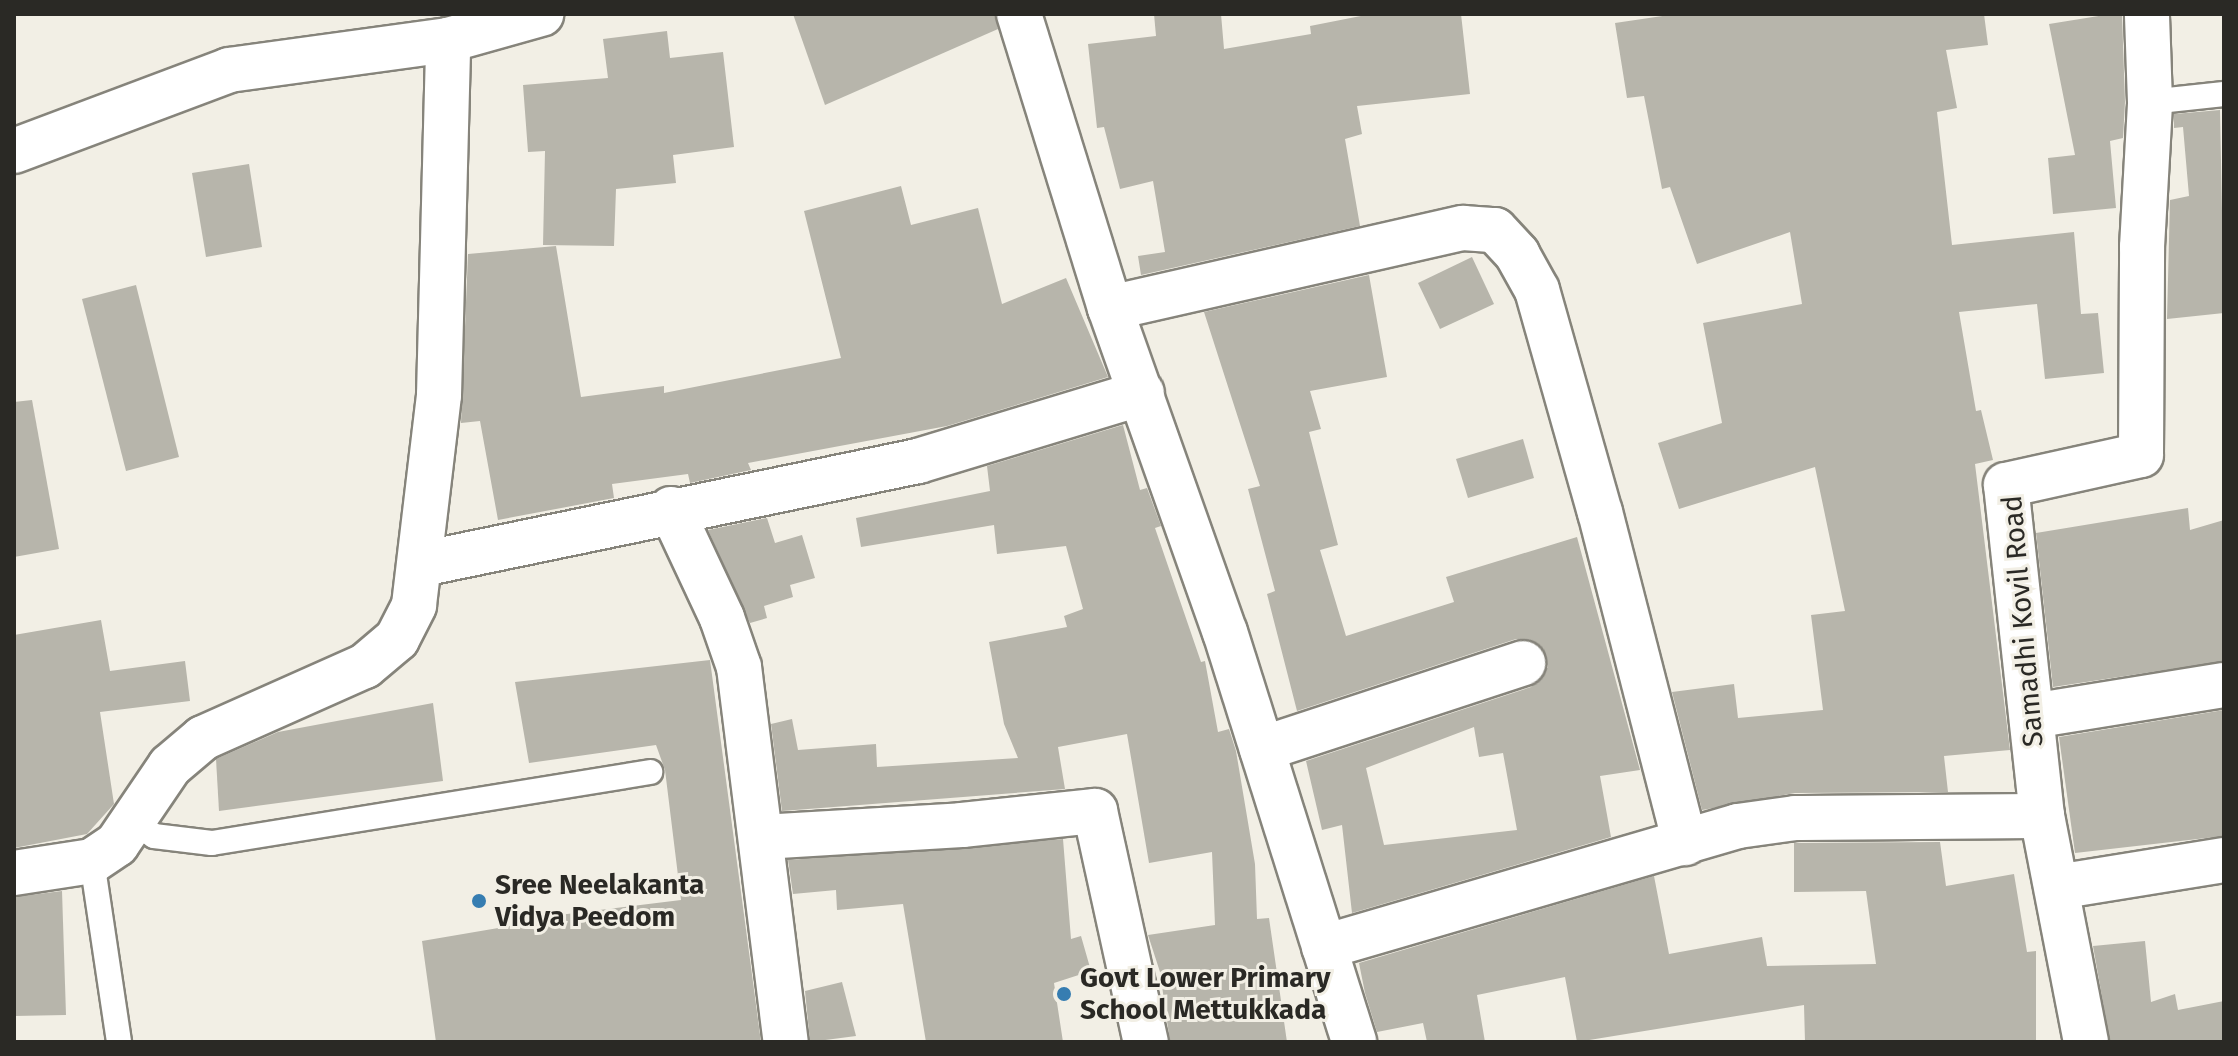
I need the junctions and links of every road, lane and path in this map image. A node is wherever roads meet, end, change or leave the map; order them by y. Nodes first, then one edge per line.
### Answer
1 (541, 14) edge
2 (1019, 14) edge
3 (2147, 14) edge
4 (448, 40) junction
5 (2224, 94) edge
6 (2150, 102) junction
7 (14, 151) edge
8 (1110, 308) junction
9 (1142, 393) junction
10 (671, 509) junction
11 (422, 564) junction
12 (1523, 663) dead end
13 (2224, 685) edge
14 (2032, 716) junction
15 (1262, 749) junction
16 (650, 772) dead end
17 (2042, 816) junction
18 (132, 821) junction
19 (762, 837) junction
20 (1685, 843) junction
21 (2224, 860) edge
22 (92, 861) junction
23 (14, 873) edge
24 (2057, 887) junction
25 (1324, 947) junction
26 (119, 1042) edge
27 (786, 1042) edge
28 (1146, 1042) edge
29 (1354, 1042) edge
30 (2086, 1042) edge

1 - 4 street
2 - 8 street
3 - 6 street, Samadhi Kovil Road
4 - 7 street
4 - 11 street
5 - 6 lane
6 - 14 street, Samadhi Kovil Road
8 - 9 street
8 - 20 street
9 - 10 street
9 - 15 street
10 - 11 street
10 - 19 street
11 - 18 street
12 - 15 street
13 - 14 street
14 - 17 street, Samadhi Kovil Road
15 - 25 street
16 - 18 lane
17 - 20 street
17 - 24 street, Samadhi Kovil Road
18 - 22 street
19 - 27 street
19 - 28 street
20 - 25 street
21 - 24 street
22 - 23 street
22 - 26 lane
24 - 30 street, Samadhi Kovil Road
25 - 29 street

